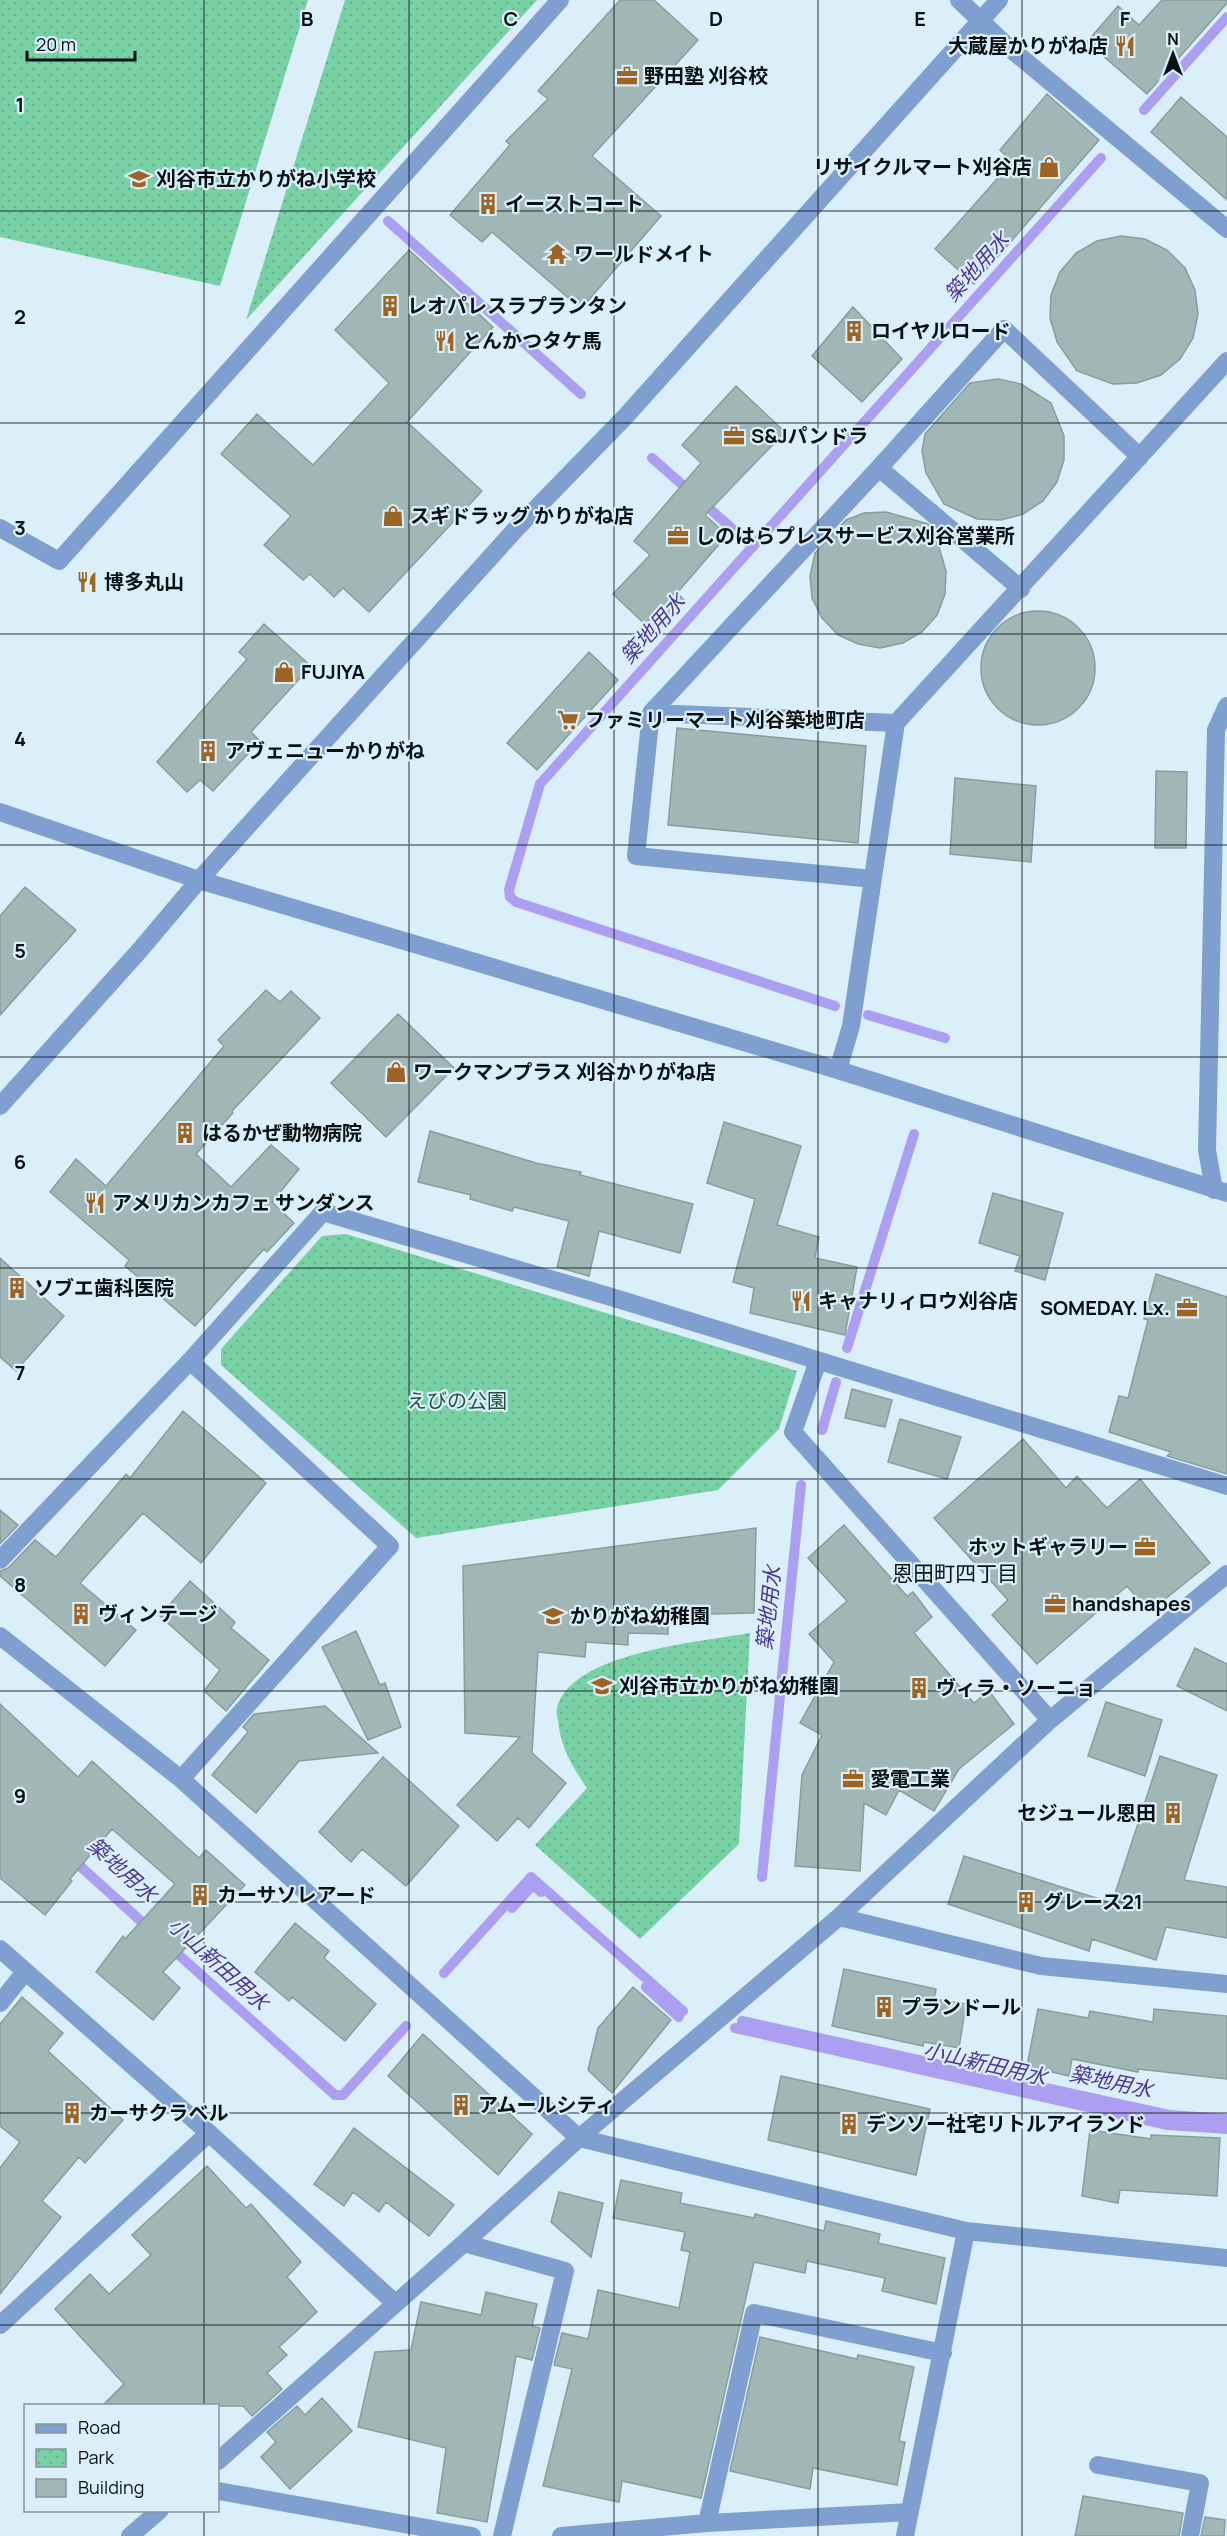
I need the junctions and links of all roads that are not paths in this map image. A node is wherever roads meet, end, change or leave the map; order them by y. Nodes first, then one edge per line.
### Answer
1 (560, 0) edge
2 (959, 0) edge
3 (999, 0) edge
4 (980, 21) junction
5 (1227, 228) edge
6 (1227, 361) edge
7 (1140, 457) junction
8 (879, 468) junction
9 (0, 528) edge
10 (1021, 589) junction
11 (1227, 706) edge
12 (651, 713) junction
13 (896, 723) junction
14 (0, 812) edge
15 (873, 879) junction
16 (200, 880) junction
17 (838, 1070) junction
18 (0, 1106) edge
19 (1220, 1192) edge
20 (190, 1361) junction
21 (818, 1361) junction
22 (1227, 1486) edge
23 (0, 1560) edge
24 (1227, 1574) edge
25 (0, 1636) edge
26 (1050, 1720) junction
27 (181, 1779) junction
28 (839, 1917) junction
29 (0, 1949) edge
30 (25, 1972) junction
31 (1227, 1984) edge
32 (0, 2003) edge
33 (209, 2133) junction
34 (579, 2138) junction
35 (966, 2231) junction
36 (464, 2243) junction
37 (1227, 2258) edge
38 (395, 2302) junction
39 (0, 2325) edge
40 (943, 2353) junction
41 (219, 2460) edge
42 (1098, 2465) dead end
43 (219, 2491) edge
44 (159, 2512) edge
45 (910, 2512) junction
46 (707, 2523) junction
47 (130, 2536) edge
48 (472, 2536) edge
49 (502, 2536) edge
50 (561, 2536) edge
51 (905, 2536) edge
52 (1190, 2536) edge

1 - 9 street
2 - 4 street
3 - 4 street
4 - 5 street
4 - 16 street
6 - 7 street
7 - 8 street
7 - 10 street
8 - 10 street
8 - 12 street
10 - 13 street
11 - 19 street
12 - 13 street
12 - 15 street
13 - 15 street
14 - 16 street
15 - 17 street
16 - 17 street
16 - 18 street
17 - 19 street
20 - 21 street
20 - 23 street
20 - 27 street
21 - 22 street
21 - 26 street
24 - 26 street
25 - 27 street
26 - 28 street
27 - 34 street
28 - 31 street
28 - 34 street
29 - 30 street
30 - 32 street
30 - 33 street
33 - 38 street
33 - 39 street
34 - 35 street
34 - 36 street
35 - 37 street
35 - 40 street
36 - 38 street
36 - 49 street
38 - 41 street
40 - 45 street
40 - 46 street
42 - 52 street
43 - 48 street
44 - 47 street
45 - 46 street
45 - 51 street
46 - 50 street

